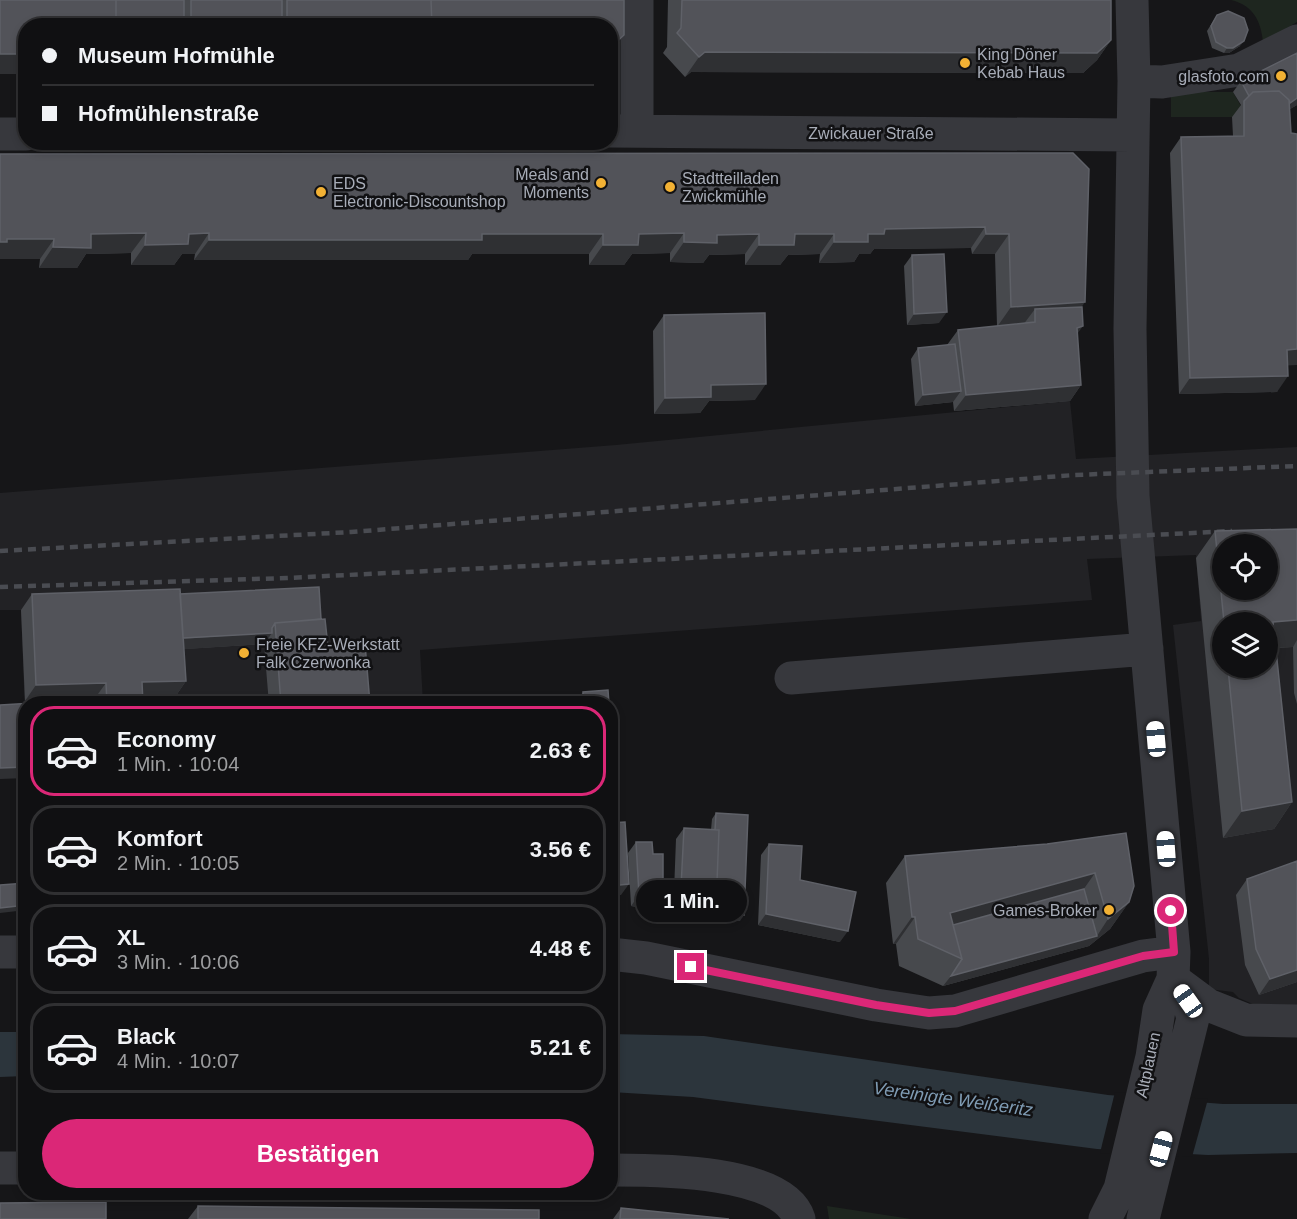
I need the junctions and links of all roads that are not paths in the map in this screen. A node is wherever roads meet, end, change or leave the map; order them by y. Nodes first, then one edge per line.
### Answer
1 (637, 0) edge
2 (1132, 0) edge
3 (1297, 41) edge
4 (1134, 81) junction
5 (624, 131) edge
6 (0, 134) edge
7 (18, 134) edge
8 (1131, 135) junction
9 (1148, 649) junction
10 (791, 678) dead end
11 (0, 952) edge
12 (18, 952) edge
13 (618, 955) edge
14 (1173, 965) junction
15 (1297, 1021) edge
16 (0, 1168) edge
17 (18, 1168) edge
18 (618, 1170) edge
19 (1107, 1217) edge
20 (1143, 1218) edge
21 (799, 1219) edge

1 - 5 street
2 - 4 street
3 - 4 street
4 - 8 street
5 - 8 street, Zwickauer Straße
6 - 7 street
8 - 9 street
9 - 10 street
9 - 14 street
11 - 12 street
13 - 14 street
14 - 15 street
14 - 19 street, Altplauen
14 - 20 street, Altplauen
16 - 17 street
18 - 21 street

